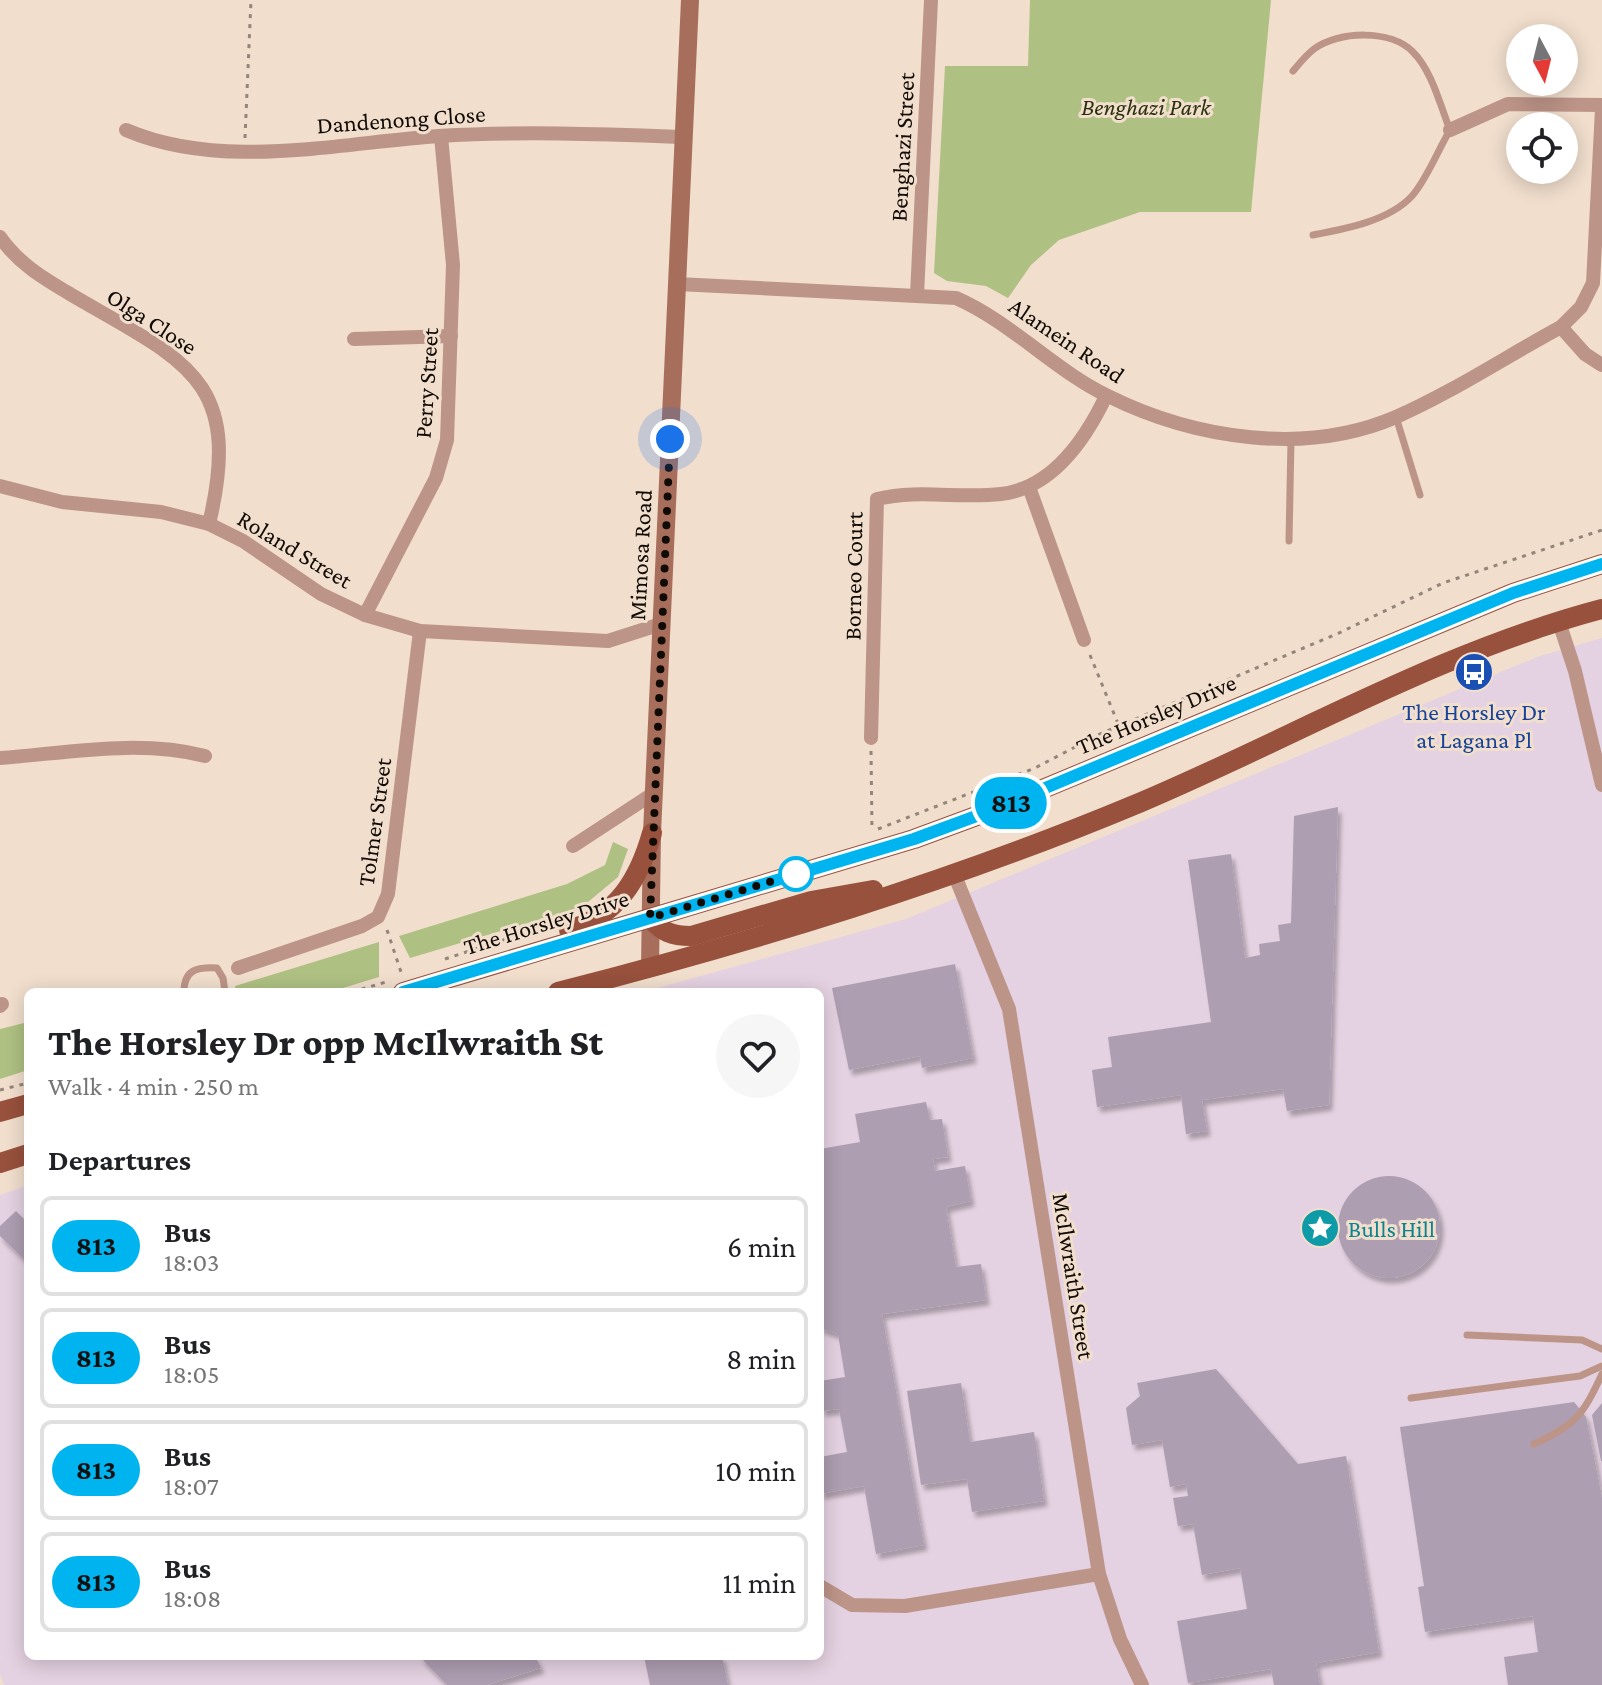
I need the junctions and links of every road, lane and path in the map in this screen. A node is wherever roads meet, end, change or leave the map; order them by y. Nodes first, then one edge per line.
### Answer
1 (251, 0) edge
2 (690, 0) edge
3 (931, 0) edge
4 (1293, 71) dead end
5 (1602, 107) edge
6 (126, 130) dead end
7 (1450, 130) junction
8 (441, 136) junction
9 (683, 137) junction
10 (244, 150) junction
11 (1601, 172) edge
12 (1313, 235) dead end
13 (0, 237) edge
14 (677, 284) junction
15 (917, 295) junction
16 (1561, 327) junction
17 (451, 336) junction
18 (354, 339) dead end
19 (1602, 365) edge
20 (1106, 396) junction
21 (1396, 417) junction
22 (1291, 440) junction
23 (0, 486) edge
24 (1029, 487) junction
25 (1420, 495) dead end
26 (209, 524) junction
27 (1602, 530) edge
28 (1289, 541) dead end
29 (1602, 564) edge
30 (1602, 609) edge
31 (365, 615) junction
32 (1559, 622) junction
33 (661, 624) junction
34 (420, 631) junction
35 (1084, 640) joint
36 (1119, 726) junction
37 (871, 738) joint
38 (205, 756) dead end
39 (0, 758) edge
40 (1602, 785) edge
41 (654, 793) junction
42 (652, 833) junction
43 (573, 846) dead end
44 (955, 876) junction
45 (378, 917) junction
46 (650, 918) junction
47 (557, 922) dead end
48 (444, 959) dead end
49 (238, 968) dead end
50 (650, 968) junction
51 (439, 981) junction
52 (399, 983) edge
53 (184, 988) edge
54 (224, 988) edge
55 (373, 988) edge
56 (573, 988) edge
57 (24, 1084) edge
58 (0, 1090) edge
59 (24, 1105) edge
60 (0, 1112) edge
61 (24, 1155) edge
62 (0, 1163) edge
63 (1467, 1335) dead end
64 (1602, 1349) edge
65 (1602, 1366) edge
66 (1602, 1374) edge
67 (1411, 1398) dead end
68 (1534, 1444) dead end
69 (1099, 1574) junction
70 (824, 1588) edge
71 (1142, 1685) edge

1 - 10 path
2 - 9 main road, Mimosa Road
3 - 15 street, Benghazi Street
4 - 7 lane
5 - 7 street
5 - 11 street, Alamein Road
6 - 10 street, Dandenong Close
7 - 12 lane
8 - 9 street, Dandenong Close
8 - 10 street, Dandenong Close
8 - 17 street, Perry Street
9 - 14 main road, Mimosa Road
11 - 16 street, Alamein Road
13 - 26 street, Olga Close
14 - 15 street, Alamein Road
14 - 33 main road, Mimosa Road
15 - 20 street, Alamein Road
16 - 19 street
16 - 21 street, Alamein Road
17 - 18 street
17 - 31 street, Perry Street
20 - 22 street, Alamein Road
20 - 24 street, Borneo Court
21 - 22 street, Alamein Road
21 - 25 lane
22 - 28 lane
23 - 26 street, Roland Street
24 - 35 street
24 - 37 street, Borneo Court
26 - 31 street, Roland Street
27 - 36 path
29 - 46 main road, The Horsley Drive
30 - 32 main road
31 - 34 street, Roland Street
32 - 40 street
32 - 44 main road
33 - 34 street, Roland Street
33 - 41 main road, Mimosa Road
34 - 45 street, Tolmer Street
35 - 36 path
36 - 37 path
38 - 39 street
41 - 42 main road, Mimosa Road
41 - 43 street
42 - 46 main road, Mimosa Road
42 - 51 main road
44 - 46 main road
44 - 50 main road
44 - 69 street, McIlwraith Street
45 - 49 street, Tolmer Street
45 - 52 path
46 - 50 main road, Mimosa Road
46 - 51 main road, The Horsley Drive
47 - 48 path
50 - 56 main road
51 - 52 main road, The Horsley Drive
52 - 55 path
53 - 54 lane
57 - 58 path
59 - 60 main road
61 - 62 main road
63 - 64 lane
65 - 67 lane
66 - 68 lane
69 - 70 street
69 - 71 street, McIlwraith Street

